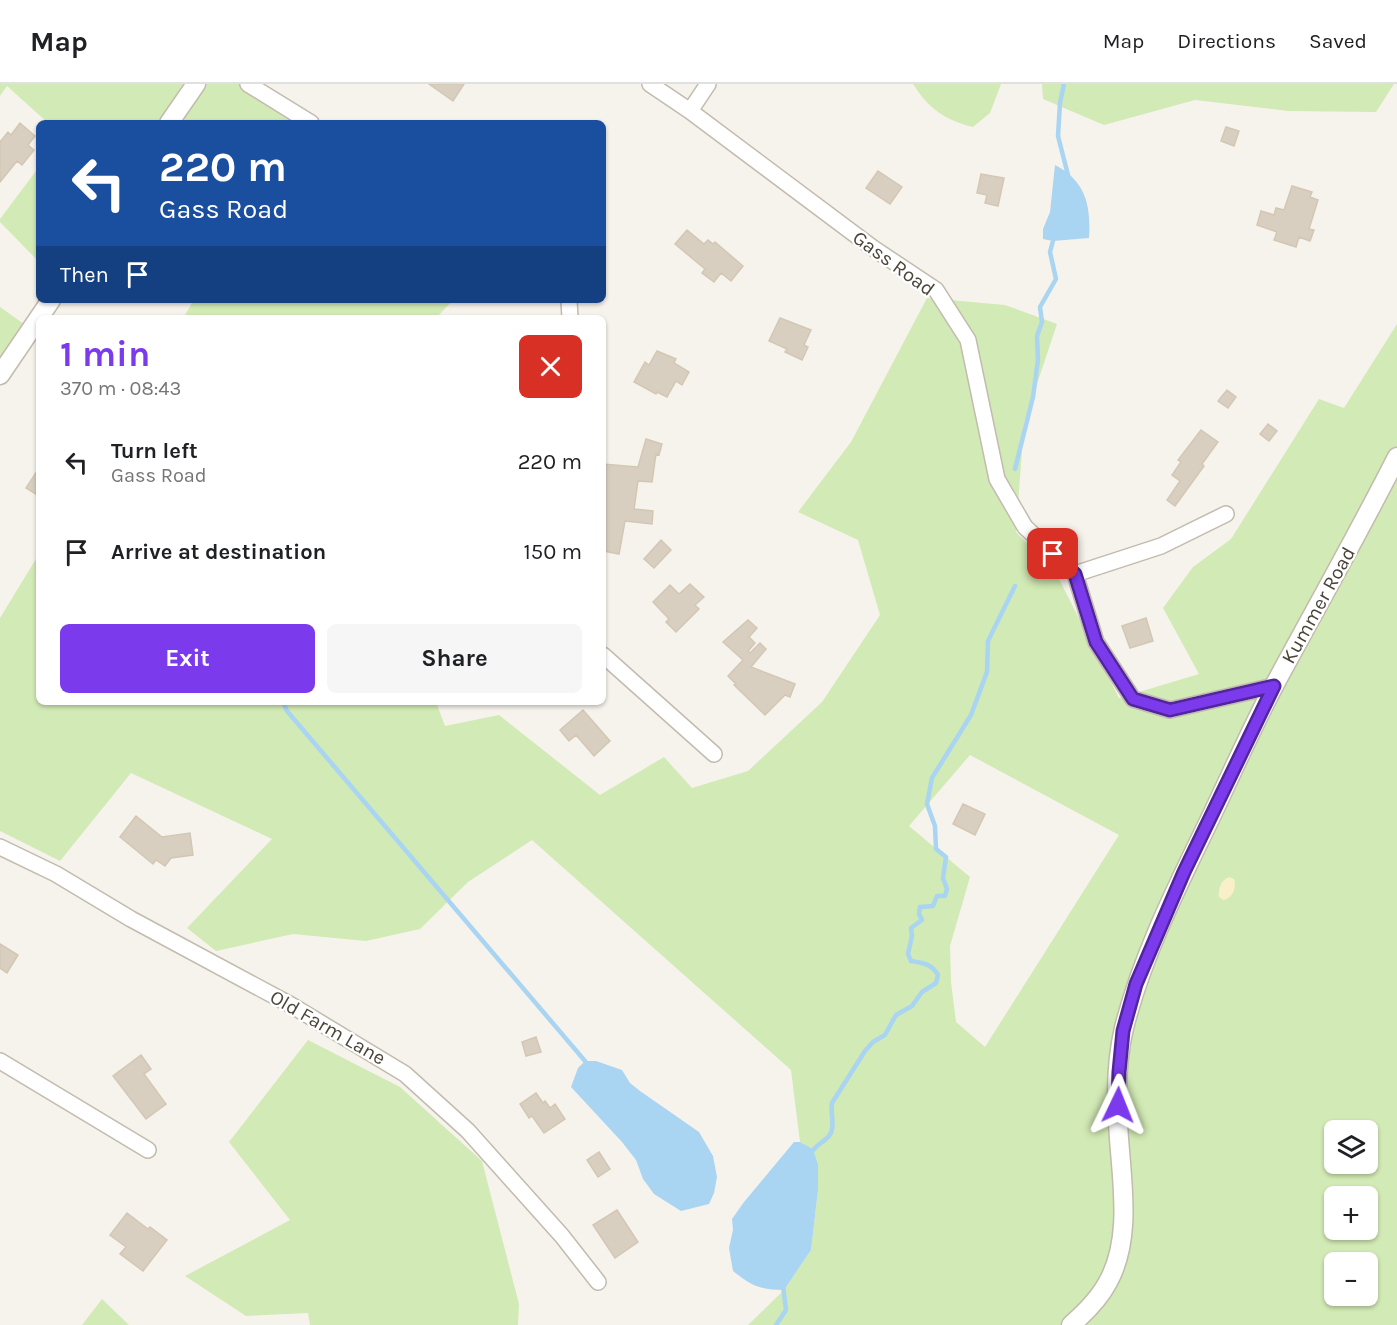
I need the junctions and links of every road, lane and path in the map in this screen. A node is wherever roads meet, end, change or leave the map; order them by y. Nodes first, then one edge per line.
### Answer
1 (196, 84) edge
2 (248, 84) edge
3 (650, 84) edge
4 (708, 84) edge
5 (690, 111) junction
6 (171, 120) edge
7 (306, 120) edge
8 (36, 322) edge
9 (0, 375) edge
10 (1397, 457) edge
11 (1226, 514) dead end
12 (1075, 574) junction
13 (606, 658) edge
14 (1274, 686) junction
15 (714, 754) dead end
16 (0, 847) edge
17 (0, 1061) edge
18 (147, 1150) dead end
19 (598, 1282) dead end
20 (1071, 1325) edge

1 - 6 street
2 - 7 street
3 - 5 street, Gass Road
4 - 5 street
5 - 12 street, Gass Road
8 - 9 street
10 - 14 street, Kummer Road
11 - 12 street
12 - 14 street, Gass Road
13 - 15 street
14 - 20 street, Kummer Road
16 - 19 street, Old Farm Lane
17 - 18 street

